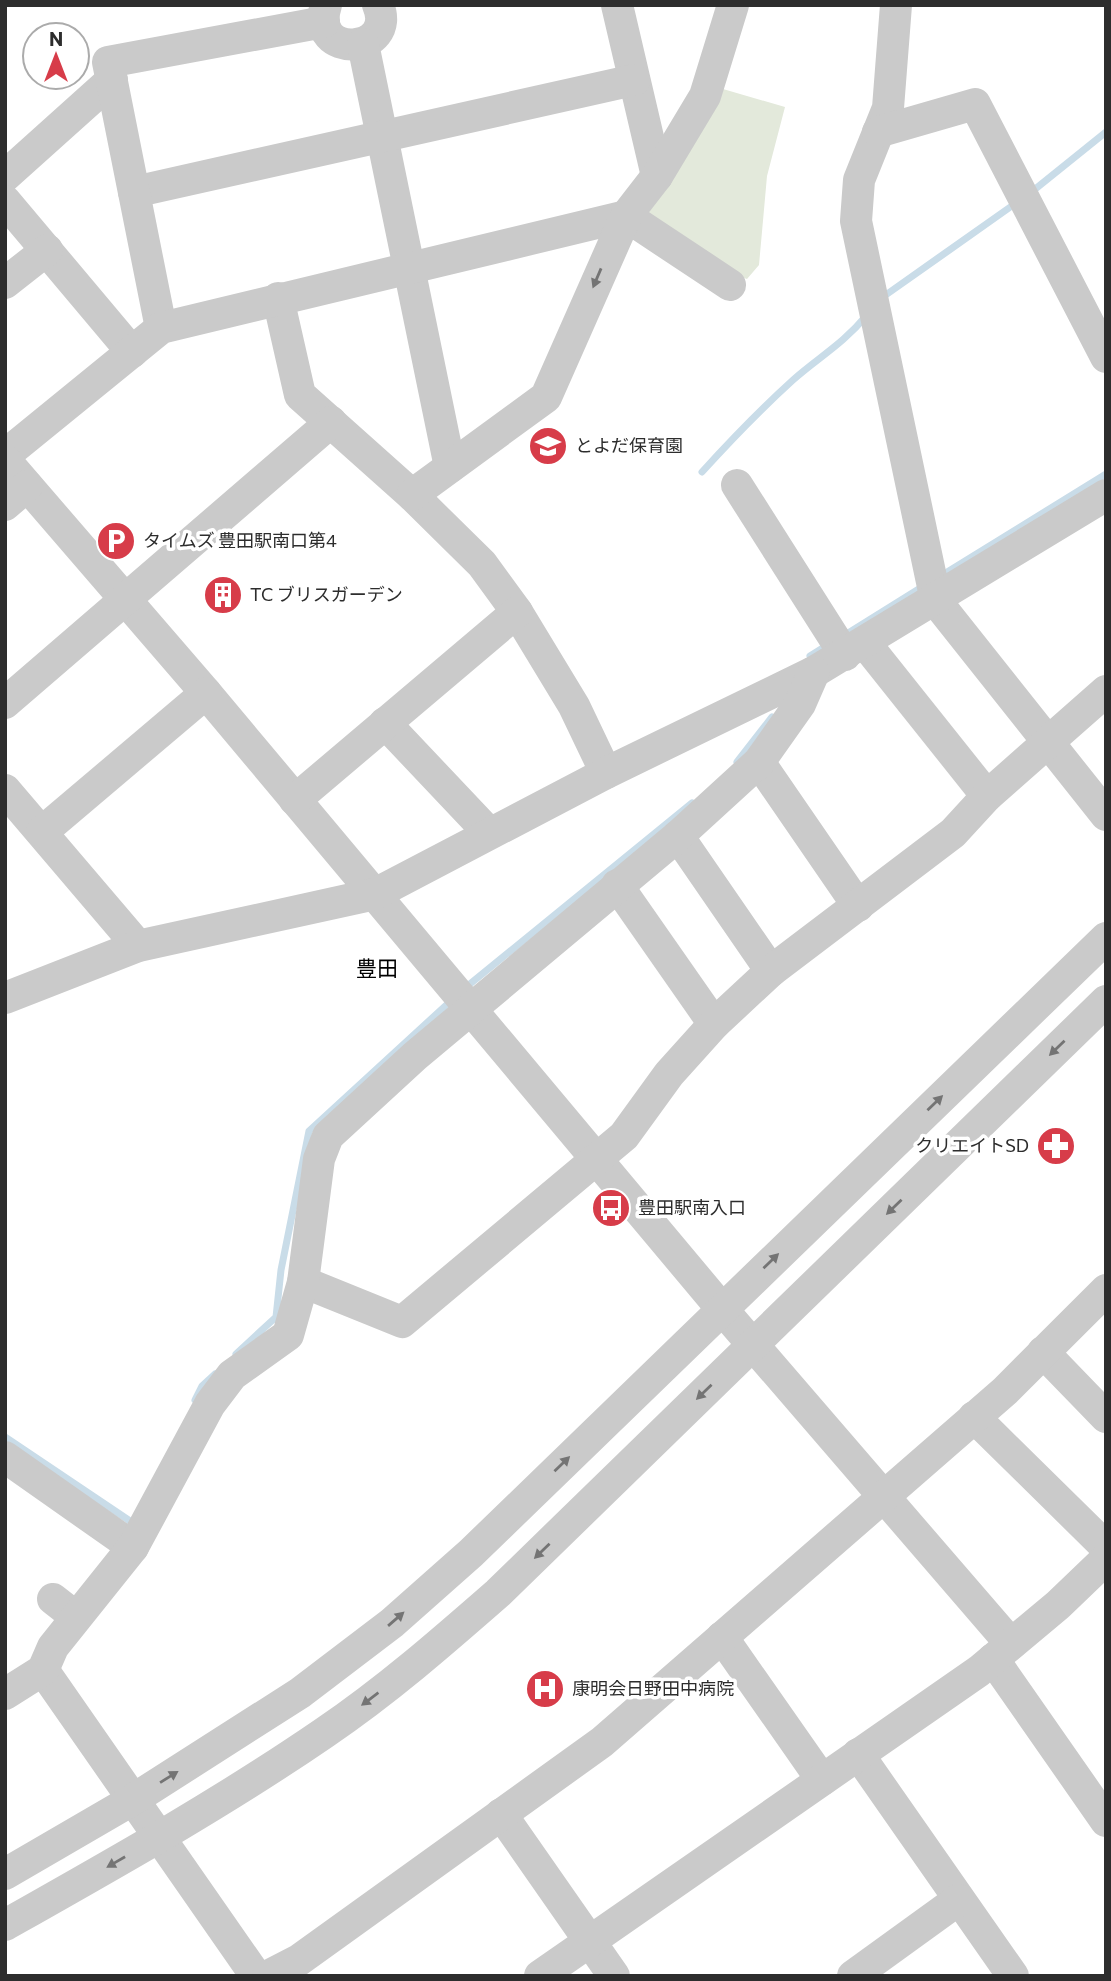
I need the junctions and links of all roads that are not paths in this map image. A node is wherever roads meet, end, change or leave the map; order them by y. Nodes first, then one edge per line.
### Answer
1 (617, 5) edge
2 (733, 5) edge
3 (895, 5) edge
4 (386, 7) edge
5 (325, 13) edge
6 (363, 44) junction
7 (112, 80) junction
8 (635, 80) junction
9 (878, 132) junction
10 (382, 136) junction
11 (5, 176) edge
12 (657, 176) junction
13 (134, 192) junction
14 (5, 201) edge
15 (626, 216) junction
16 (47, 250) junction
17 (409, 268) junction
18 (5, 283) edge
19 (730, 285) dead end
20 (278, 298) junction
21 (161, 328) junction
22 (132, 352) junction
23 (1106, 357) edge
24 (331, 422) junction
25 (5, 455) edge
26 (5, 460) edge
27 (450, 467) junction
28 (737, 485) dead end
29 (16, 495) edge
30 (412, 495) junction
31 (1106, 495) edge
32 (123, 601) junction
33 (936, 601) junction
34 (517, 612) junction
35 (855, 649) junction
36 (814, 672) junction
37 (1106, 691) edge
38 (206, 693) junction
39 (5, 703) edge
40 (385, 723) junction
41 (1047, 741) junction
42 (759, 762) junction
43 (606, 773) junction
44 (5, 790) edge
45 (987, 796) junction
46 (295, 800) junction
47 (1106, 815) edge
48 (42, 832) junction
49 (489, 833) junction
50 (678, 836) junction
51 (617, 885) junction
52 (375, 894) junction
53 (858, 906) junction
54 (1106, 938) edge
55 (138, 946) junction
56 (771, 971) junction
57 (5, 998) edge
58 (1106, 1001) edge
59 (468, 1007) junction
60 (714, 1024) junction
61 (597, 1161) junction
62 (303, 1282) junction
63 (1106, 1290) edge
64 (722, 1309) junction
65 (753, 1344) junction
66 (1043, 1352) junction
67 (1106, 1416) edge
68 (974, 1417) junction
69 (5, 1457) edge
70 (891, 1503) junction
71 (133, 1546) junction
72 (1106, 1547) edge
73 (1106, 1559) edge
74 (722, 1637) junction
75 (1002, 1652) junction
76 (43, 1670) junction
77 (5, 1694) edge
78 (858, 1754) junction
79 (822, 1780) junction
80 (134, 1799) junction
81 (501, 1814) junction
82 (1106, 1821) edge
83 (159, 1837) junction
84 (5, 1874) edge
85 (958, 1900) junction
86 (5, 1925) edge
87 (590, 1941) junction
88 (256, 1976) edge
89 (268, 1976) edge
90 (540, 1976) edge
91 (614, 1976) edge
92 (853, 1976) edge
93 (1013, 1976) edge

1 - 8 street
2 - 12 street
3 - 9 street
4 - 6 street
5 - 6 street
5 - 7 street
6 - 10 street
7 - 11 street
7 - 13 street
8 - 10 street
8 - 12 street
9 - 23 street
9 - 33 street
10 - 13 street
10 - 17 street
12 - 15 street
13 - 21 street
14 - 16 street
15 - 17 street
15 - 19 street
15 -> 27 street
16 - 18 street
16 - 22 street
17 - 20 street
17 - 27 street
20 - 21 street
20 - 24 street
21 - 22 street
22 - 25 street
24 - 30 street
24 - 32 street
26 - 29 street
27 - 30 street
28 - 35 street
29 - 32 street
30 - 34 street
31 - 33 street
32 - 38 street
32 - 39 street
33 - 35 street
33 - 41 street
34 - 40 street
34 - 43 street
35 - 36 street
35 - 45 street
36 - 42 street
36 - 43 street
37 - 41 street
38 - 46 street
38 - 48 street
40 - 46 street
40 - 49 street
41 - 45 street
41 - 47 street
42 - 50 street
42 - 53 street
43 - 49 street
44 - 48 street
45 - 53 street
46 - 52 street
48 - 55 street
49 - 52 street
50 - 51 street
50 - 56 street
51 - 59 street
51 - 60 street
52 - 55 street
52 - 59 street
53 - 56 street
64 -> 54 street
55 - 57 street
56 - 60 street
58 -> 65 street
59 - 61 street
59 - 62 street
60 - 61 street
61 - 62 street
61 - 64 street
62 - 71 street
63 - 66 street
64 - 65 street
80 -> 64 street
65 - 70 street
65 -> 83 street
66 - 67 street
66 - 68 street
68 - 70 street
68 - 72 street
69 - 71 street
70 - 74 street
70 - 75 street
71 - 76 street
73 - 75 street
74 - 79 street
74 - 81 street
75 - 78 street
75 - 82 street
76 - 77 street
76 - 80 street
78 - 79 street
78 - 85 street
79 - 87 street
80 - 83 street
80 - 84 street
81 - 87 street
81 - 89 street
83 -> 86 street
83 - 88 street
85 - 92 street
85 - 93 street
87 - 90 street
87 - 91 street

